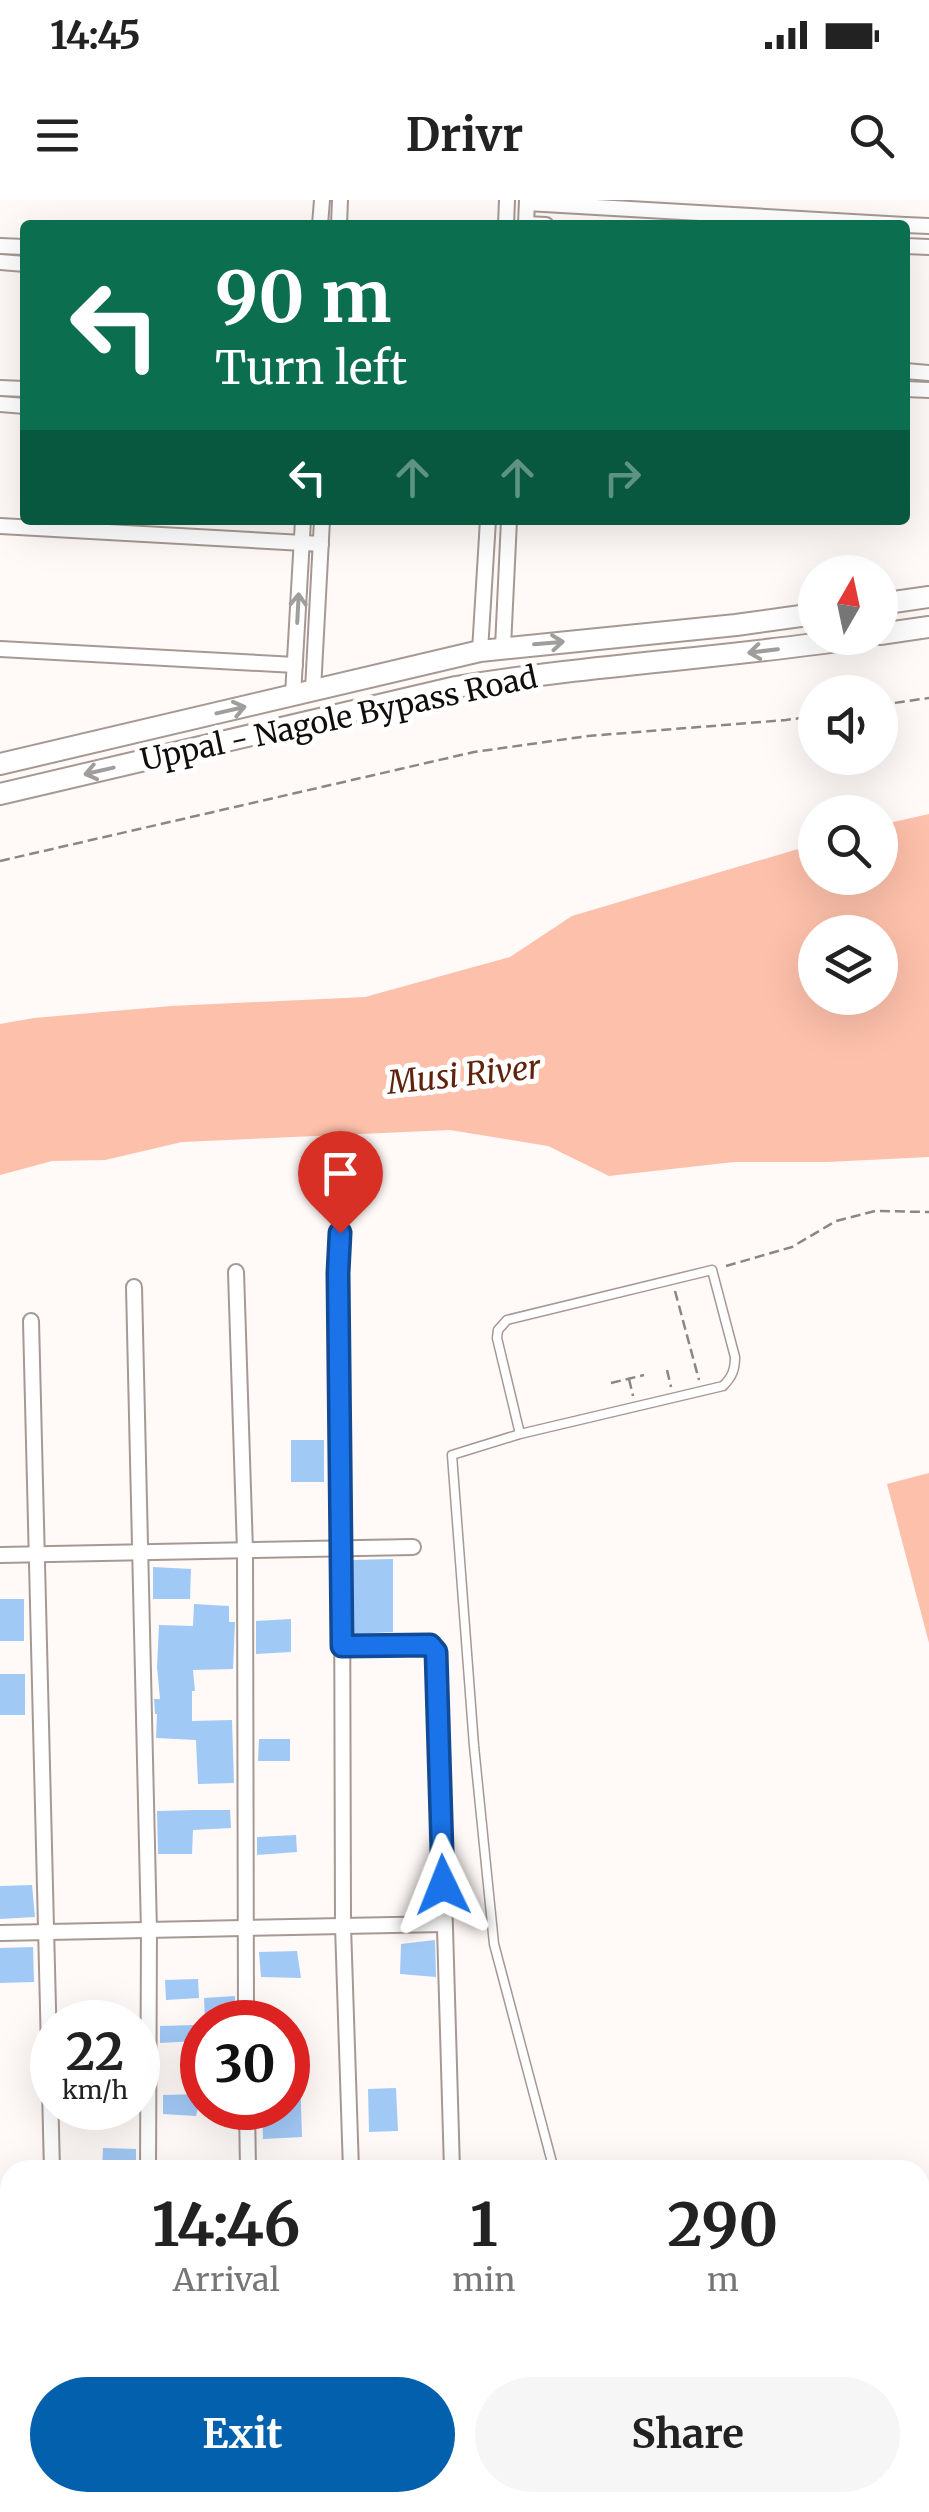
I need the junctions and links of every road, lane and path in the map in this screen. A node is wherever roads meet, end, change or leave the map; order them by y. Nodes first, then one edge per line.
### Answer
1 (527, 201) edge
2 (826, 220) edge
3 (303, 525) edge
4 (322, 525) edge
5 (488, 525) edge
6 (509, 525) edge
7 (0, 526) edge
8 (302, 542) junction
9 (321, 544) junction
10 (929, 597) edge
11 (898, 601) edge
12 (798, 616) edge
13 (929, 627) edge
14 (898, 631) edge
15 (503, 647) junction
16 (798, 647) edge
17 (0, 649) edge
18 (480, 651) junction
19 (294, 665) junction
20 (303, 693) junction
21 (929, 698) edge
22 (898, 702) edge
23 (798, 718) edge
24 (0, 764) edge
25 (0, 794) edge
26 (0, 861) edge
27 (929, 1212) edge
28 (340, 1233) dead end
29 (712, 1270) junction
30 (236, 1272) dead end
31 (672, 1280) junction
32 (134, 1288) dead end
33 (31, 1321) dead end
34 (667, 1370) dead end
35 (644, 1375) dead end
36 (630, 1379) junction
37 (611, 1383) dead end
38 (702, 1391) junction
39 (674, 1398) junction
40 (636, 1407) junction
41 (520, 1434) junction
42 (413, 1547) dead end
43 (342, 1549) junction
44 (245, 1550) junction
45 (140, 1552) junction
46 (37, 1554) junction
47 (0, 1555) edge
48 (342, 1646) junction
49 (444, 1924) junction
50 (343, 1926) junction
51 (245, 1928) junction
52 (148, 1931) junction
53 (0, 1933) edge
54 (46, 1933) junction
55 (246, 2000) edge
56 (247, 2130) edge
57 (52, 2160) edge
58 (148, 2160) edge
59 (248, 2160) edge
60 (351, 2160) edge
61 (452, 2160) edge
62 (551, 2160) edge

1 - 2 street
3 - 8 street
4 - 9 street
5 - 18 street
6 - 15 street
7 - 8 street
8 - 9 street
19 -> 8 street
9 - 20 street
10 - 11 street
15 -> 12 street, Uppal - Nagole Bypass Road
13 - 14 street
15 - 18 street, Uppal - Nagole Bypass Road
16 -> 25 street, Uppal - Nagole Bypass Road
17 - 19 street
18 - 20 street, Uppal - Nagole Bypass Road
19 - 20 street
24 -> 20 street, Uppal - Nagole Bypass Road
21 - 22 path
23 - 26 path
27 - 29 path
28 - 43 street
29 - 31 lane
29 - 38 lane
30 - 44 street
31 - 38 path
31 - 41 lane
32 - 45 street
33 - 46 street
34 - 39 path
35 - 36 path
36 - 37 path
36 - 40 path
38 - 39 lane
39 - 40 lane
40 - 41 lane
41 - 62 lane
42 - 43 street
43 - 44 street
43 - 48 street
44 - 45 street
44 - 51 street
45 - 46 street
45 - 52 street
46 - 47 street
46 - 54 street
48 - 49 street
48 - 50 street
49 - 50 street
49 - 61 street
50 - 51 street
50 - 60 street
51 - 52 street
51 - 55 street
52 - 54 street
52 - 58 street
53 - 54 street
54 - 57 street
56 - 59 street

